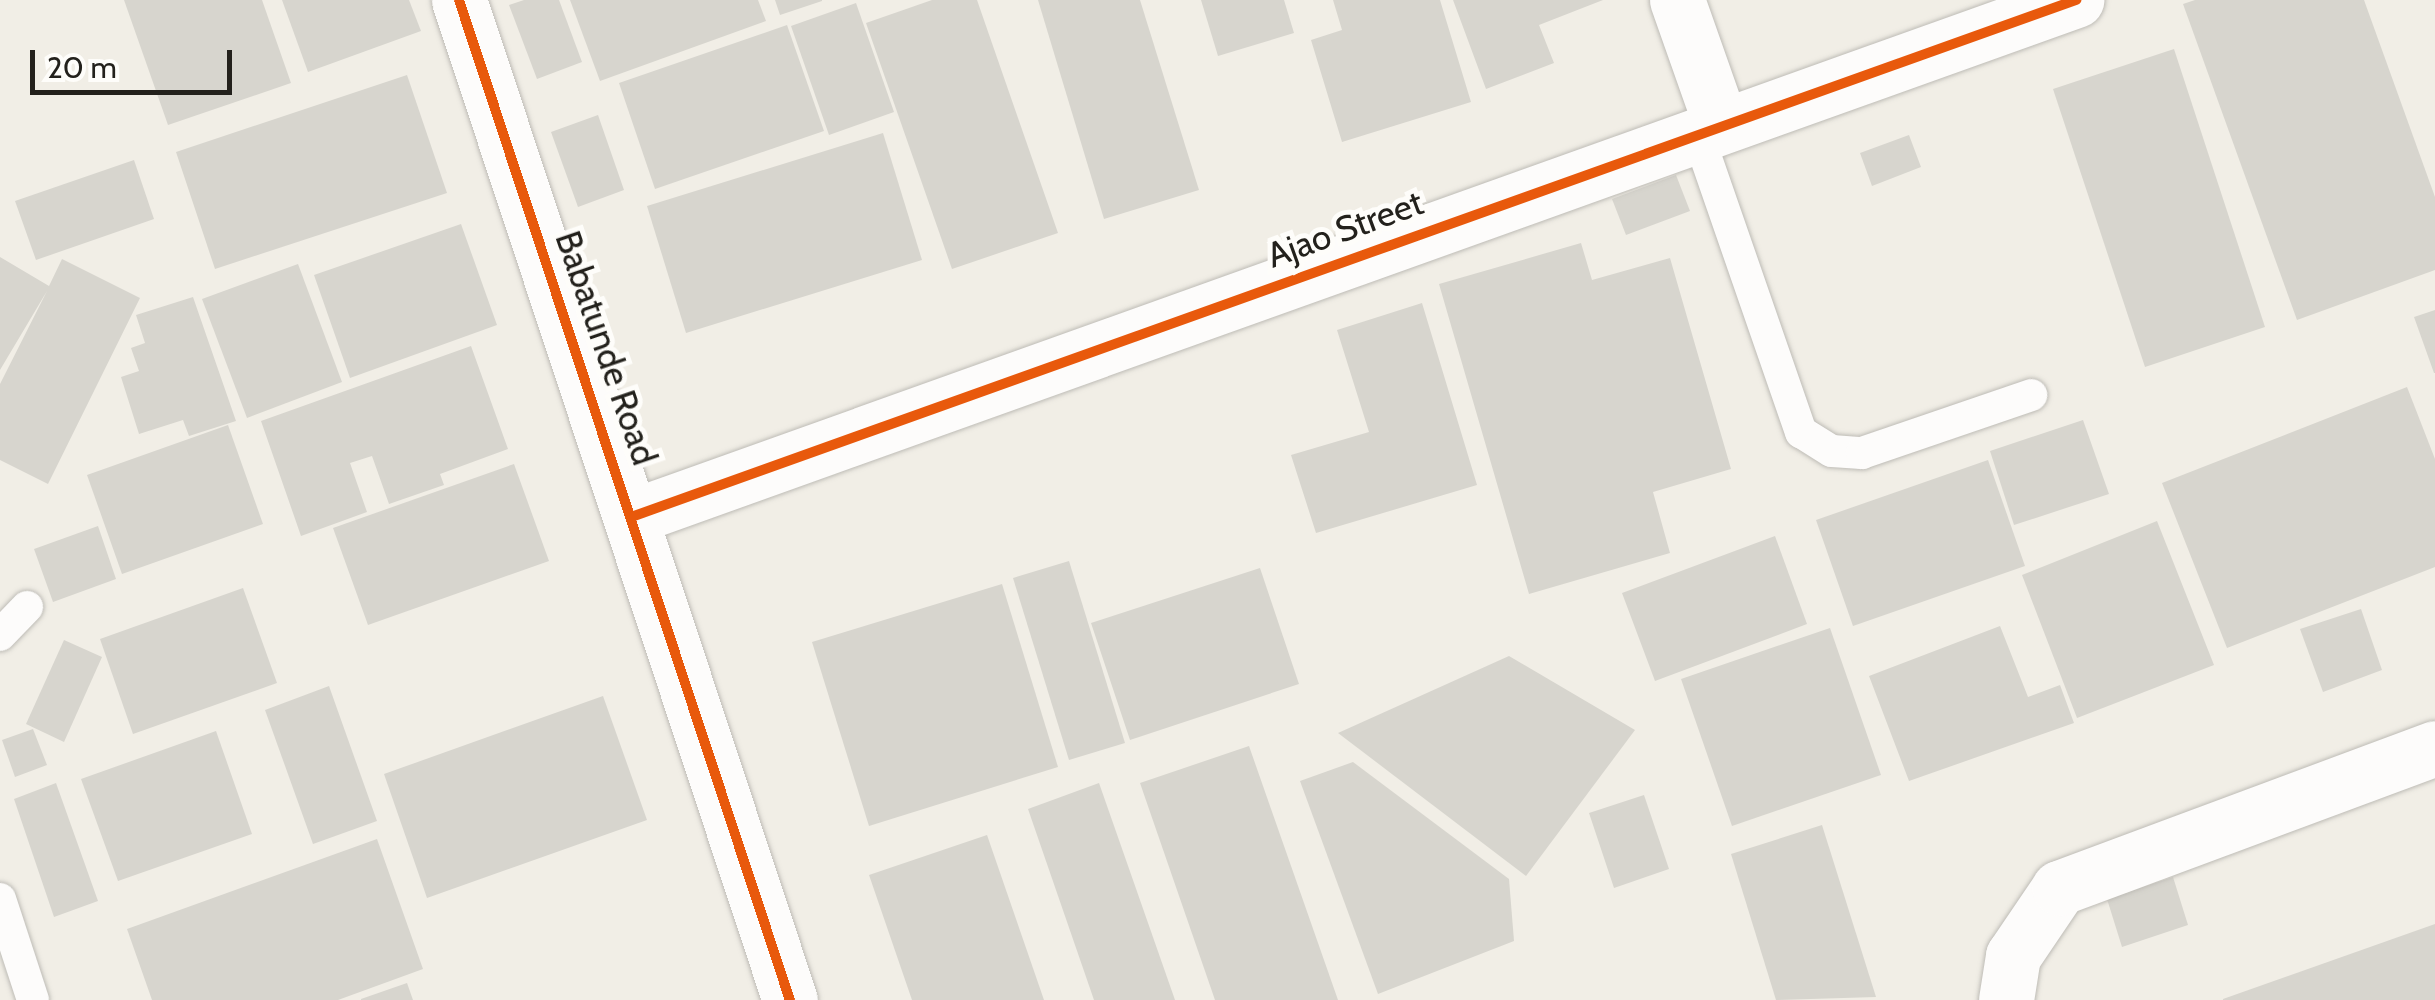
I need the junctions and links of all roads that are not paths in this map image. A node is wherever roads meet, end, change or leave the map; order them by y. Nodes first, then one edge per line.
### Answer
1 (459, 0) edge
2 (1677, 0) edge
3 (2076, 0) edge
4 (1709, 129) junction
5 (2031, 395) dead end
6 (634, 516) junction
7 (27, 606) dead end
8 (0, 635) edge
9 (2435, 748) edge
10 (0, 899) edge
11 (33, 1000) edge
12 (790, 1000) edge
13 (2006, 1000) edge

1 - 6 street, Babatunde Road
2 - 4 street
3 - 4 street, Ajao Street
4 - 5 lane
4 - 6 street, Ajao Street
6 - 12 street, Babatunde Road
7 - 8 lane
9 - 13 street
10 - 11 lane

